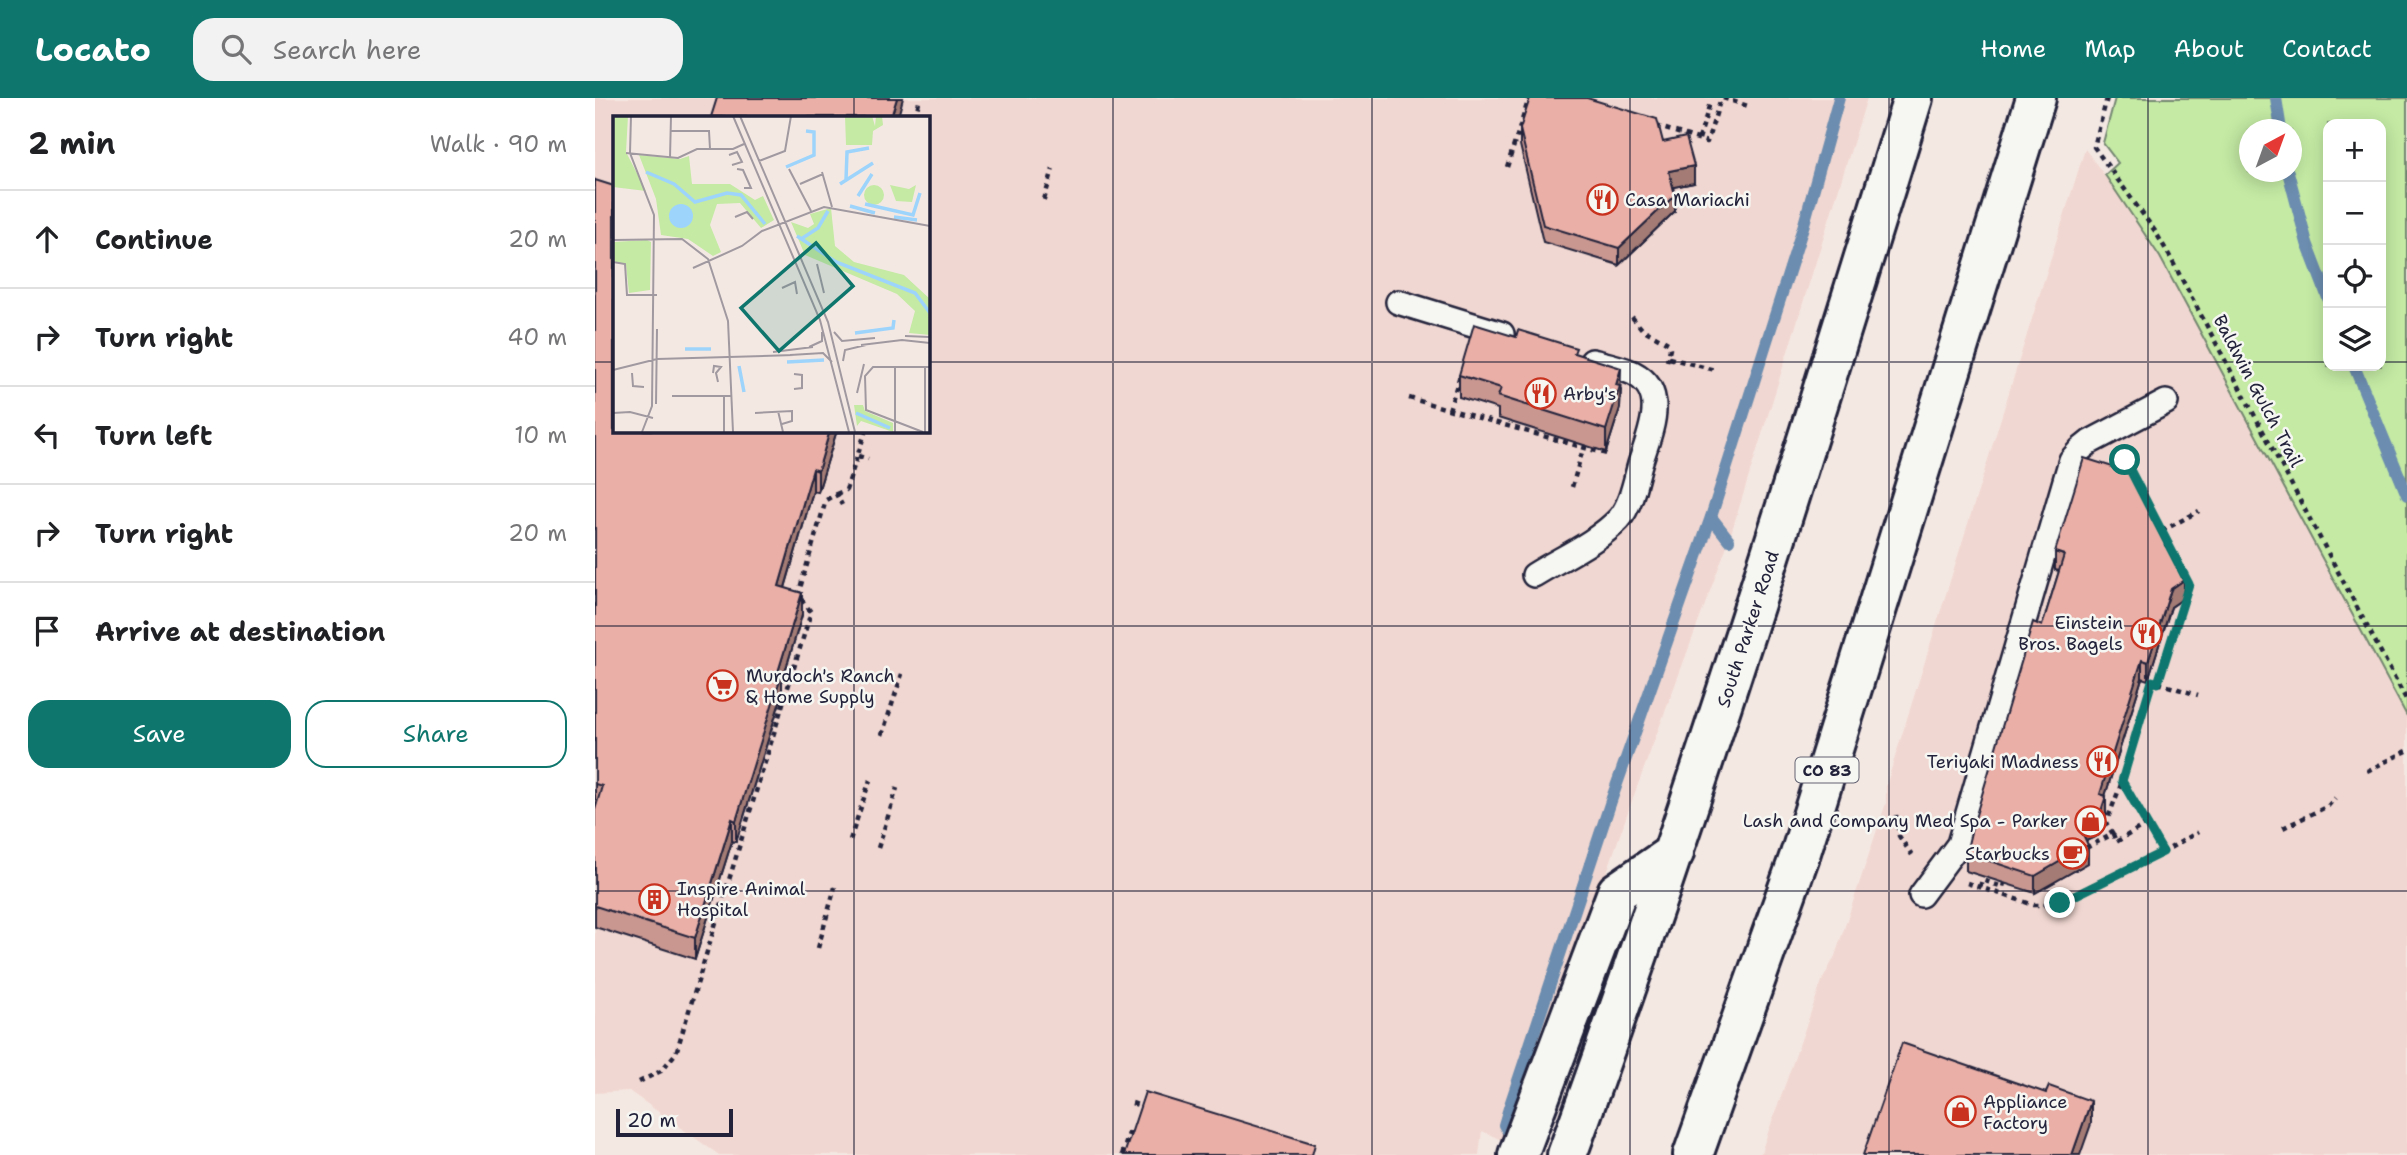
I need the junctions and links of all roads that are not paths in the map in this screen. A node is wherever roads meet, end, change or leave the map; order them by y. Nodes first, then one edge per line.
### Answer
1 (1913, 98) edge
2 (2036, 98) edge
3 (1398, 302) dead end
4 (1518, 338) edge
5 (1571, 354) edge
6 (2166, 402) dead end
7 (1534, 575) dead end
8 (1674, 853) junction
9 (1921, 895) dead end
10 (1518, 1155) edge
11 (1567, 1155) edge
12 (1693, 1155) edge

1 - 8 highway, South Parker Road
2 - 12 highway, CO 83
3 - 4 lane
5 - 7 lane
6 - 9 lane
8 - 10 highway
8 - 11 highway, South Parker Road

